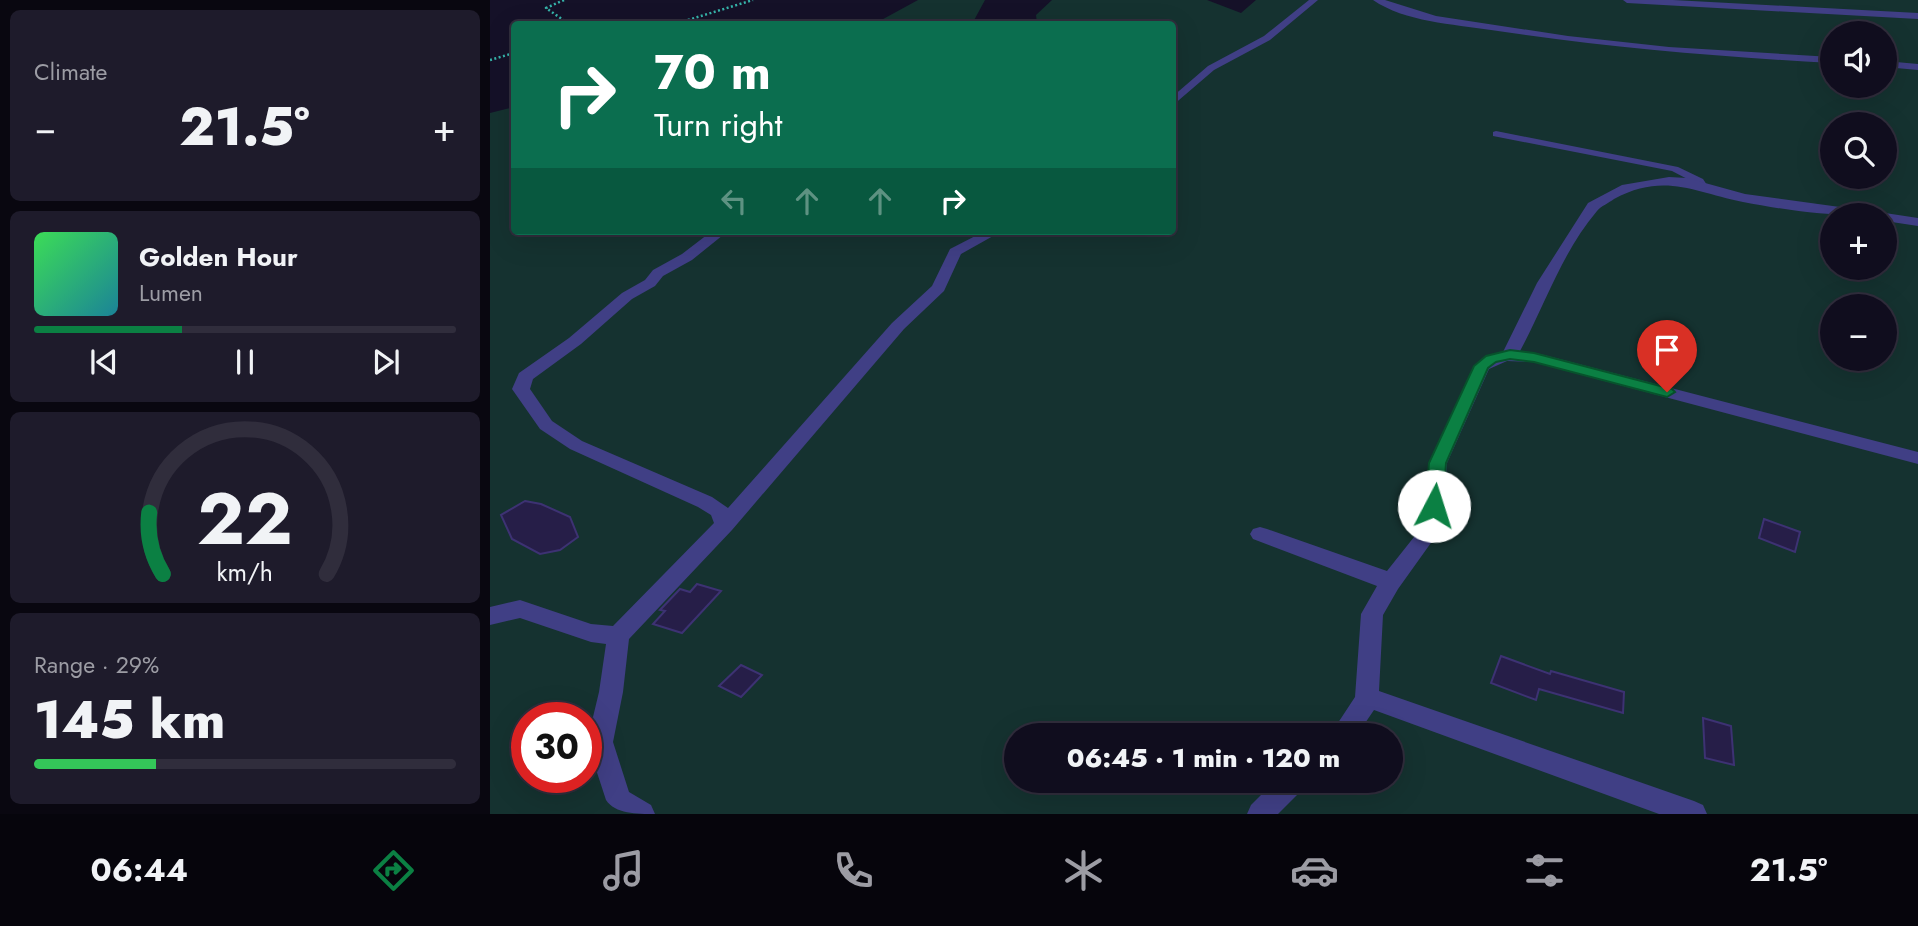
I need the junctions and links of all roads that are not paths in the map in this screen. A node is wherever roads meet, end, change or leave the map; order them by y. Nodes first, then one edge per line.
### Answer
1 (1314, 0) edge
2 (1377, 0) edge
3 (1627, 0) edge
4 (1918, 16) edge
5 (1820, 59) edge
6 (1897, 65) edge
7 (1918, 67) edge
8 (1176, 99) edge
9 (1496, 134) dead end
10 (1704, 188) junction
11 (1820, 208) edge
12 (1897, 219) edge
13 (1918, 222) edge
14 (716, 235) edge
15 (987, 235) edge
16 (1510, 354) junction
17 (1918, 458) edge
18 (725, 525) junction
19 (1260, 534) dead end
20 (1390, 583) junction
21 (490, 616) edge
22 (618, 636) junction
23 (1367, 697) junction
24 (1352, 723) edge
25 (1281, 793) edge
26 (642, 814) edge
27 (1260, 814) edge
28 (1694, 814) edge

1 - 8 street
2 - 5 street
3 - 4 street
6 - 7 street
9 - 10 lane
10 - 11 street
10 - 16 street
12 - 13 street
14 - 18 street
15 - 18 street
16 - 17 street
16 - 20 street
18 - 22 street
19 - 20 street
20 - 23 street
21 - 22 street
22 - 26 street
23 - 24 street
23 - 28 street
25 - 27 street

